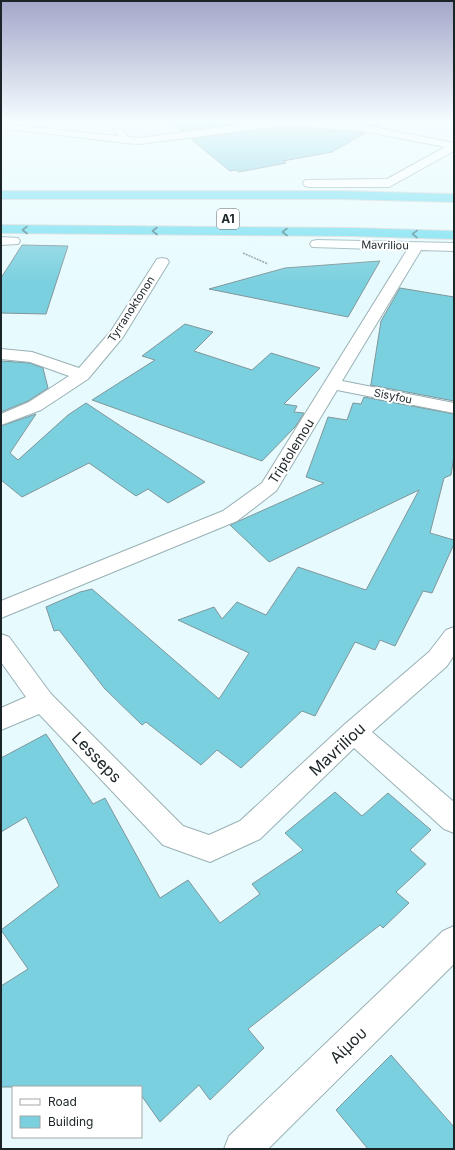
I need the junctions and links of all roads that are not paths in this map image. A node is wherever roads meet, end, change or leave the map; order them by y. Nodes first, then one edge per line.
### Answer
1 (402, 176) edge
2 (309, 183) dead end
3 (1, 195) edge
4 (454, 198) edge
5 (1, 206) edge
6 (454, 209) edge
7 (1, 218) edge
8 (392, 221) dead end
9 (1, 229) edge
10 (454, 235) edge
11 (317, 244) dead end
12 (417, 245) junction
13 (454, 247) edge
14 (162, 262) dead end
15 (1, 354) edge
16 (82, 375) junction
17 (332, 384) junction
18 (454, 408) edge
19 (1, 420) edge
20 (1, 610) edge
21 (454, 636) edge
22 (1, 643) edge
23 (42, 701) junction
24 (1, 720) edge
25 (354, 732) junction
26 (454, 820) edge
27 (210, 849) joint
28 (454, 942) edge
29 (242, 1149) edge

1 - 2 street
3 - 4 highway
5 - 6 highway, A1
7 - 8 highway, A1
10 -> 9 highway
11 - 12 street, Mavriliou
12 - 13 street, Mavriliou
12 - 17 street, Triptolemou
14 - 16 street, Tyrranoktonon
15 - 16 street
16 - 19 street, Tyrranoktonon
17 - 18 street, Sisyfou
17 - 20 street, Triptolemou
21 - 25 street, Mavriliou
22 - 23 street, Lesseps
23 - 24 street
23 - 27 street, Lesseps
25 - 26 street
25 - 27 street, Mavriliou
28 - 29 street, Αίμου

